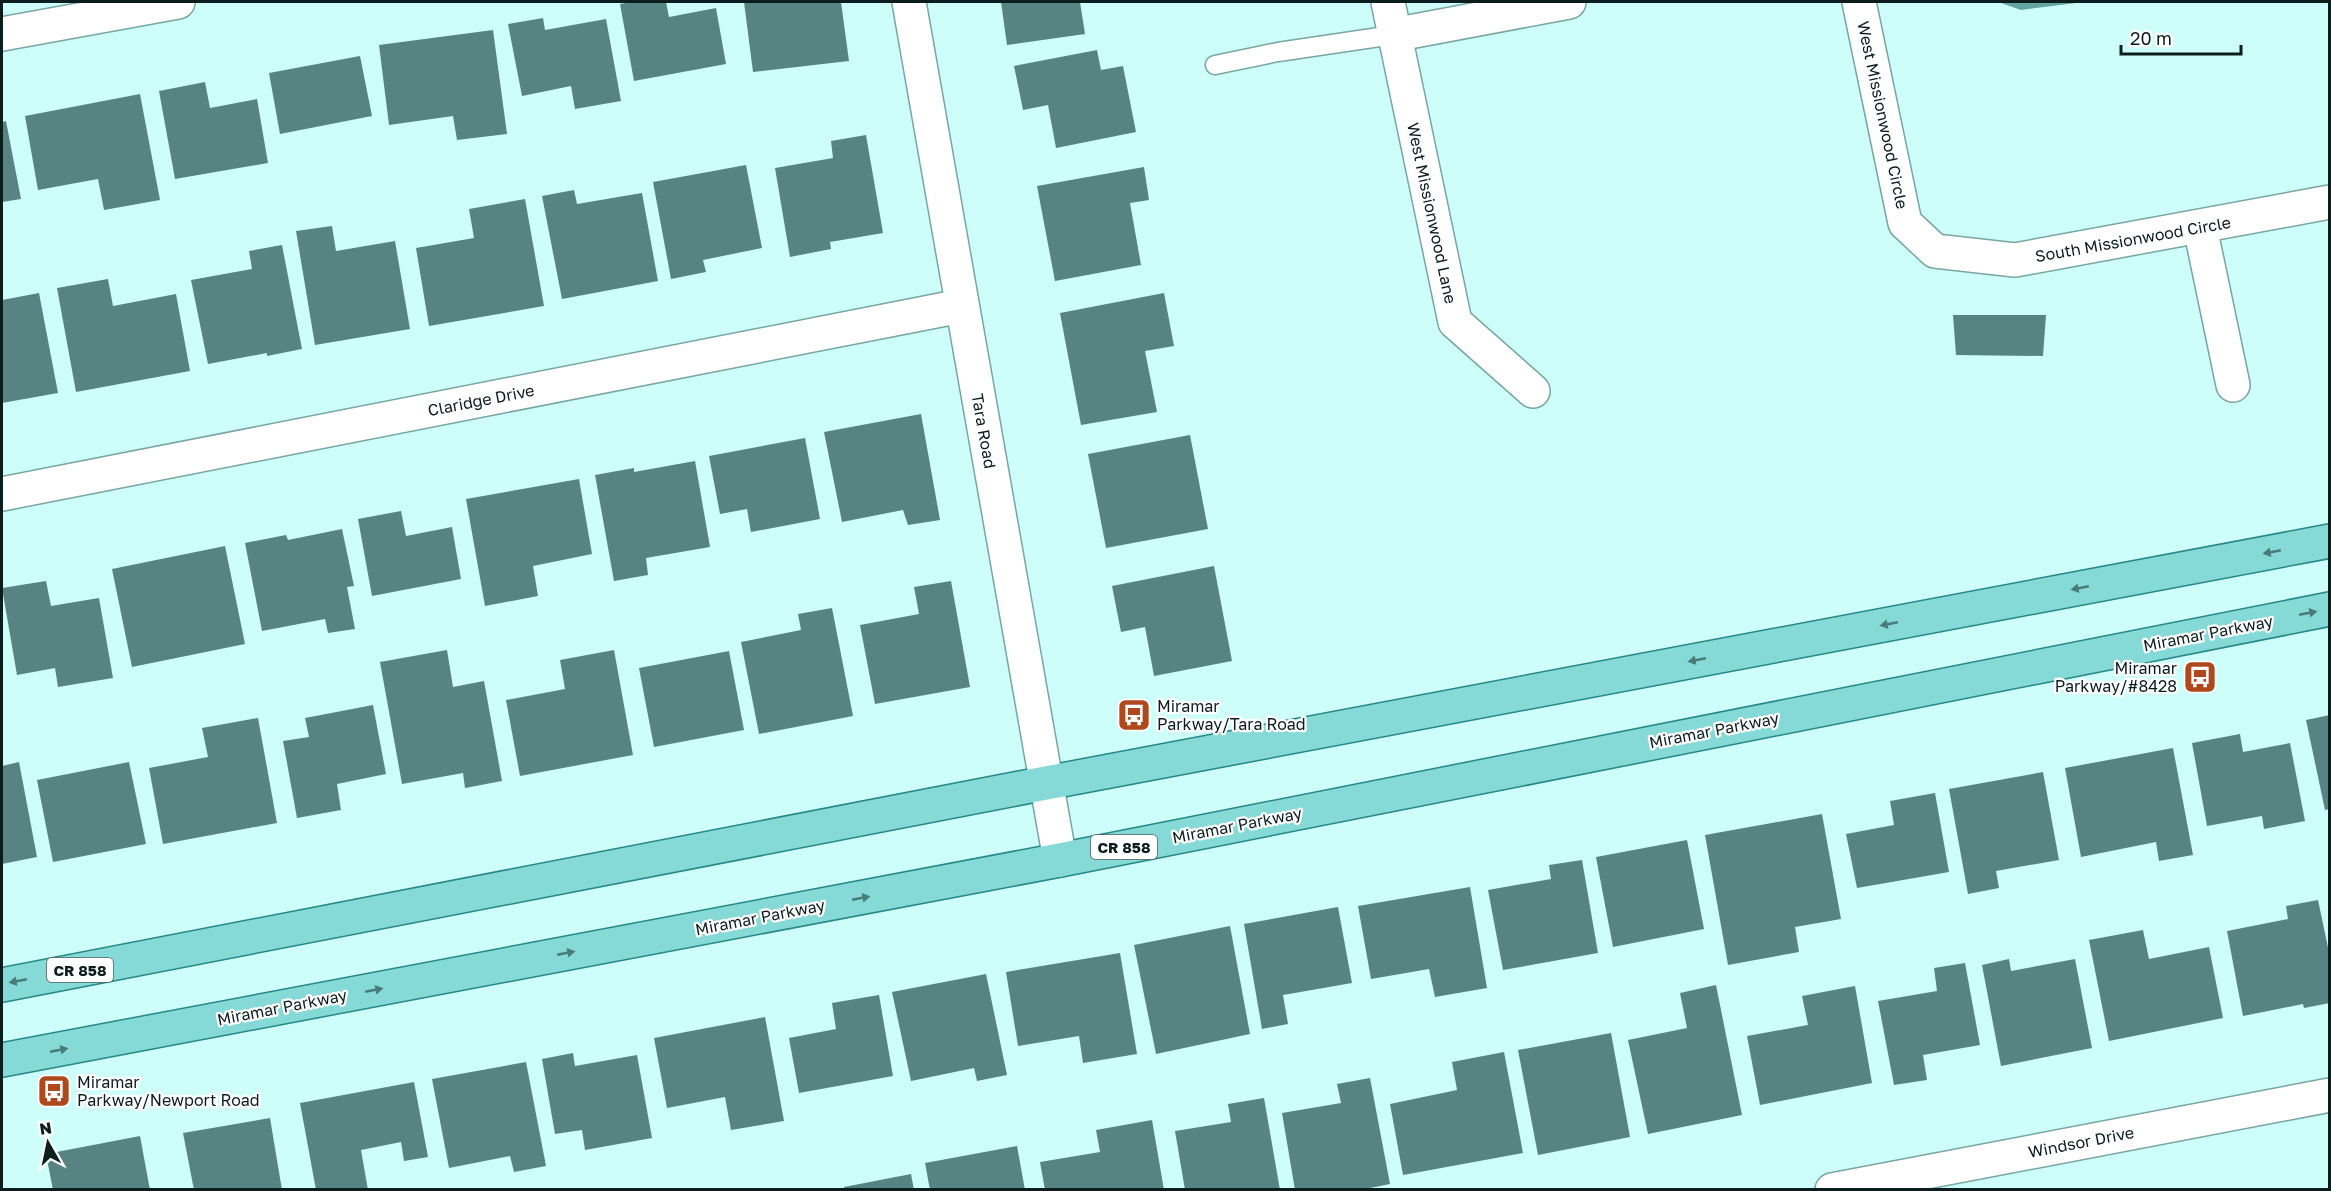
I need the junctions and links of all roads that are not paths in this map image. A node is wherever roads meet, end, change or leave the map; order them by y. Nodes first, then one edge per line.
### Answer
1 (178, 2) edge
2 (909, 2) edge
3 (1388, 2) edge
4 (1569, 2) edge
5 (1859, 2) edge
6 (2, 34) edge
7 (1394, 35) junction
8 (1215, 65) dead end
9 (2330, 202) edge
10 (2200, 227) junction
11 (1935, 251) joint
12 (961, 306) junction
13 (2233, 385) dead end
14 (1533, 391) dead end
15 (2, 494) edge
16 (2330, 541) edge
17 (2330, 609) edge
18 (1046, 783) junction
19 (1060, 860) junction
20 (2, 985) edge
21 (2, 1060) edge
22 (2330, 1095) edge
23 (1832, 1190) edge

1 - 6 street
2 - 12 street, Tara Road
3 - 7 street, West Missionwood Lane
4 - 7 street
5 - 11 street, West Missionwood Circle
7 - 8 lane
7 - 14 street, West Missionwood Lane
9 - 10 street, South Missionwood Circle
10 - 11 street, South Missionwood Circle
10 - 13 street
12 - 15 street, Claridge Drive
12 - 18 street, Tara Road
16 -> 18 main road, CR 858
19 -> 17 main road, Miramar Parkway / CR 858
18 - 19 street, Tara Road
18 -> 20 main road, CR 858
21 -> 19 main road, Miramar Parkway / CR 858
22 - 23 street, Windsor Drive

